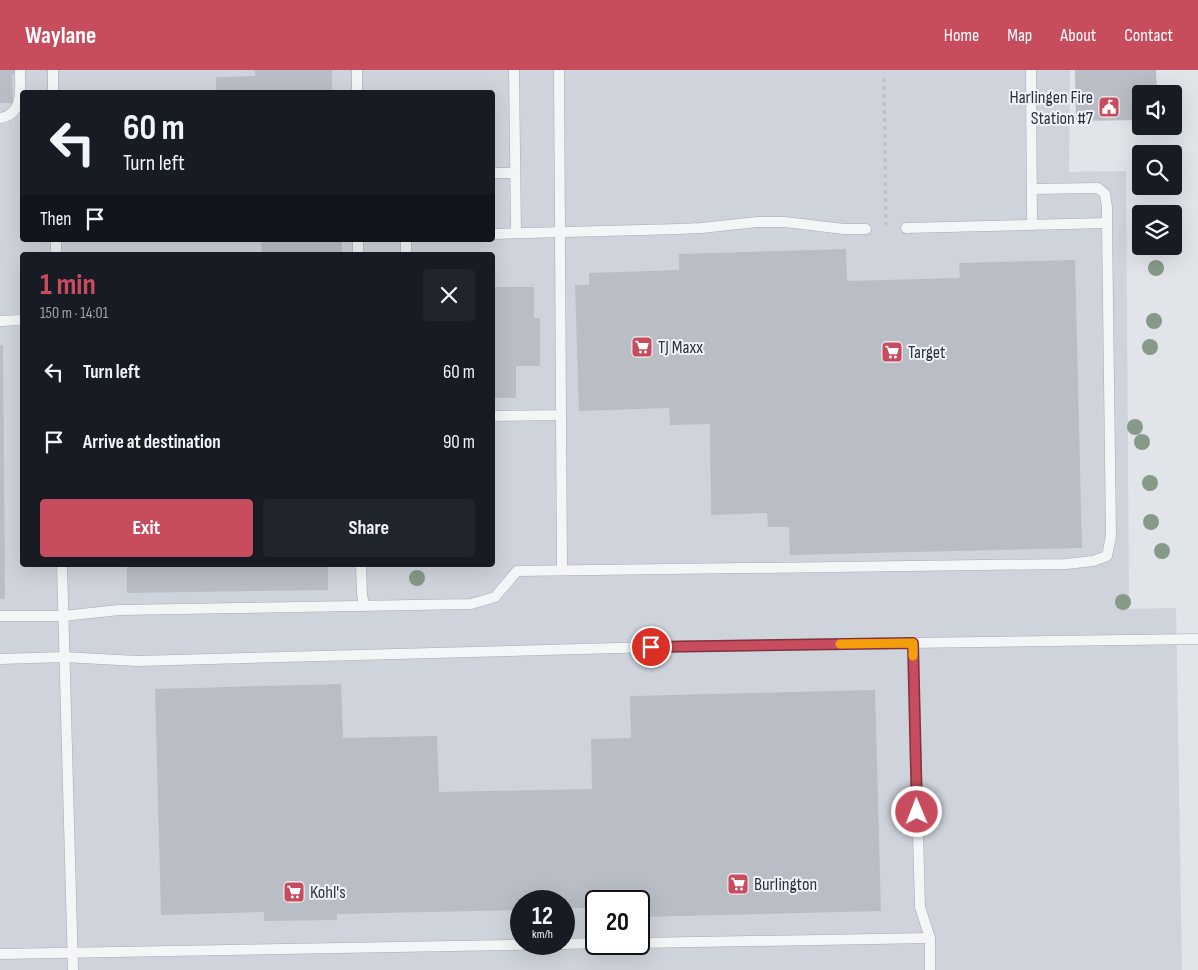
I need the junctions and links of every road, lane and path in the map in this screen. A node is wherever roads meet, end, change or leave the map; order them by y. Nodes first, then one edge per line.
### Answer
1 (20, 70) edge
2 (52, 70) edge
3 (356, 70) edge
4 (514, 70) edge
5 (558, 70) edge
6 (1031, 70) edge
7 (884, 78) dead end
8 (53, 90) edge
9 (357, 90) edge
10 (0, 118) edge
11 (495, 173) edge
12 (515, 173) junction
13 (1032, 189) junction
14 (1108, 223) junction
15 (1032, 225) junction
16 (886, 228) dead end
17 (906, 228) dead end
18 (866, 229) dead end
19 (560, 232) junction
20 (516, 233) junction
21 (495, 234) edge
22 (20, 320) edge
23 (0, 321) edge
24 (560, 415) junction
25 (495, 416) edge
26 (62, 567) edge
27 (361, 567) edge
28 (562, 570) junction
29 (364, 606) junction
30 (0, 616) edge
31 (63, 616) junction
32 (1198, 638) edge
33 (913, 643) junction
34 (64, 657) junction
35 (0, 659) edge
36 (930, 938) junction
37 (650, 942) edge
38 (510, 945) edge
39 (73, 953) junction
40 (0, 954) edge
41 (73, 970) edge
42 (930, 970) edge

1 - 10 lane
2 - 8 lane
3 - 9 lane
4 - 12 lane
5 - 19 lane
6 - 13 lane
7 - 16 path
11 - 12 lane
12 - 20 lane
13 - 14 lane
13 - 15 lane
14 - 15 lane
14 - 28 lane
15 - 17 lane
18 - 19 lane
19 - 20 lane
19 - 24 lane
20 - 21 lane
22 - 23 lane
24 - 25 lane
24 - 28 lane
26 - 31 lane
27 - 29 lane
28 - 29 lane
29 - 31 lane
30 - 31 lane
31 - 34 lane
32 - 33 lane
33 - 34 lane
33 - 36 lane
34 - 35 lane
34 - 39 lane
36 - 37 lane
36 - 42 lane
38 - 39 lane
39 - 40 lane
39 - 41 lane

